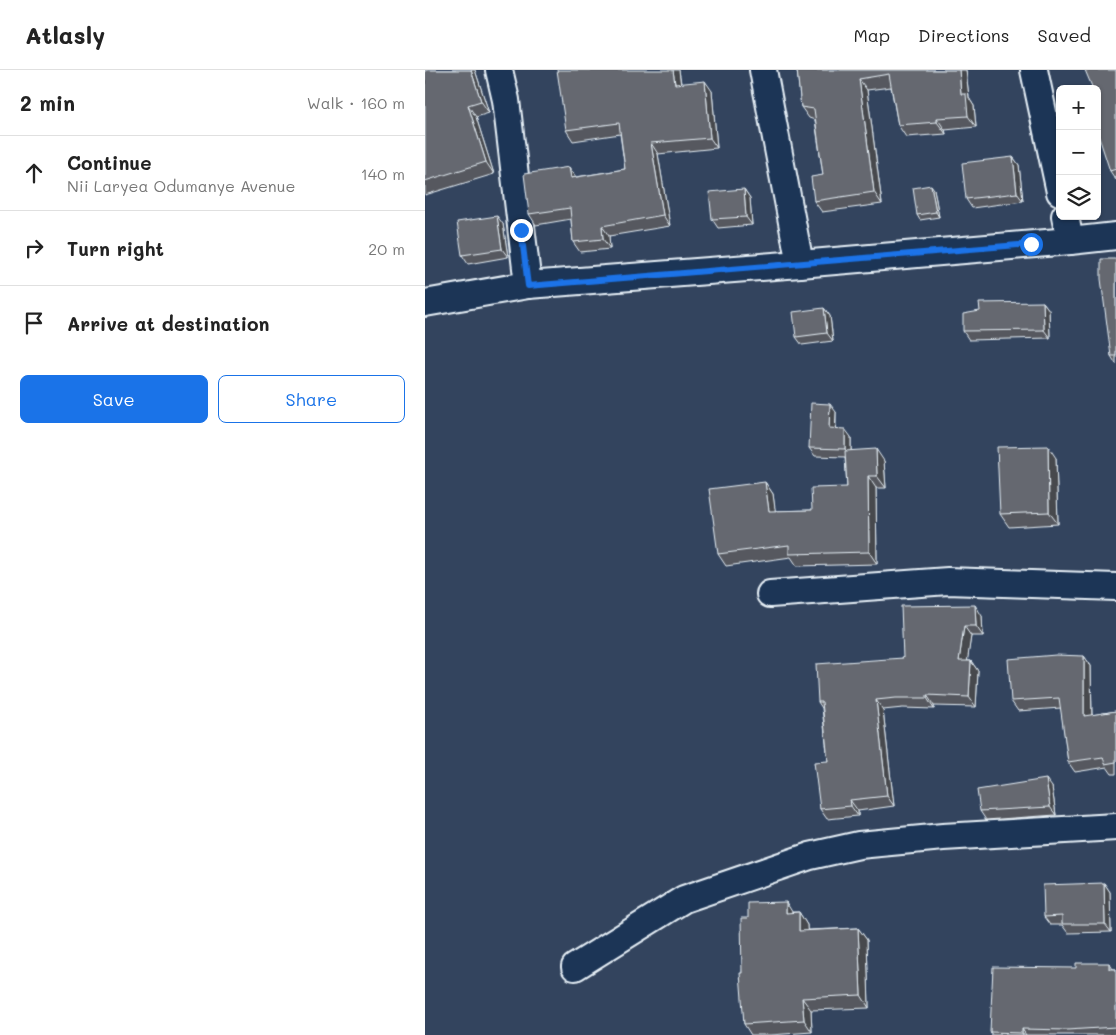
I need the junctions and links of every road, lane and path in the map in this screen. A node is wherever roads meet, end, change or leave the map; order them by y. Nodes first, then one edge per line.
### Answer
1 (499, 70) edge
2 (763, 70) edge
3 (1034, 70) edge
4 (1056, 175) edge
5 (1067, 228) edge
6 (1116, 236) edge
7 (800, 264) junction
8 (528, 286) junction
9 (425, 303) edge
10 (1116, 587) edge
11 (770, 594) dead end
12 (1116, 827) edge
13 (575, 967) dead end

1 - 8 street
2 - 7 street
3 - 4 street
5 - 6 street
5 - 7 street
7 - 8 street
8 - 9 street
10 - 11 street
12 - 13 street

